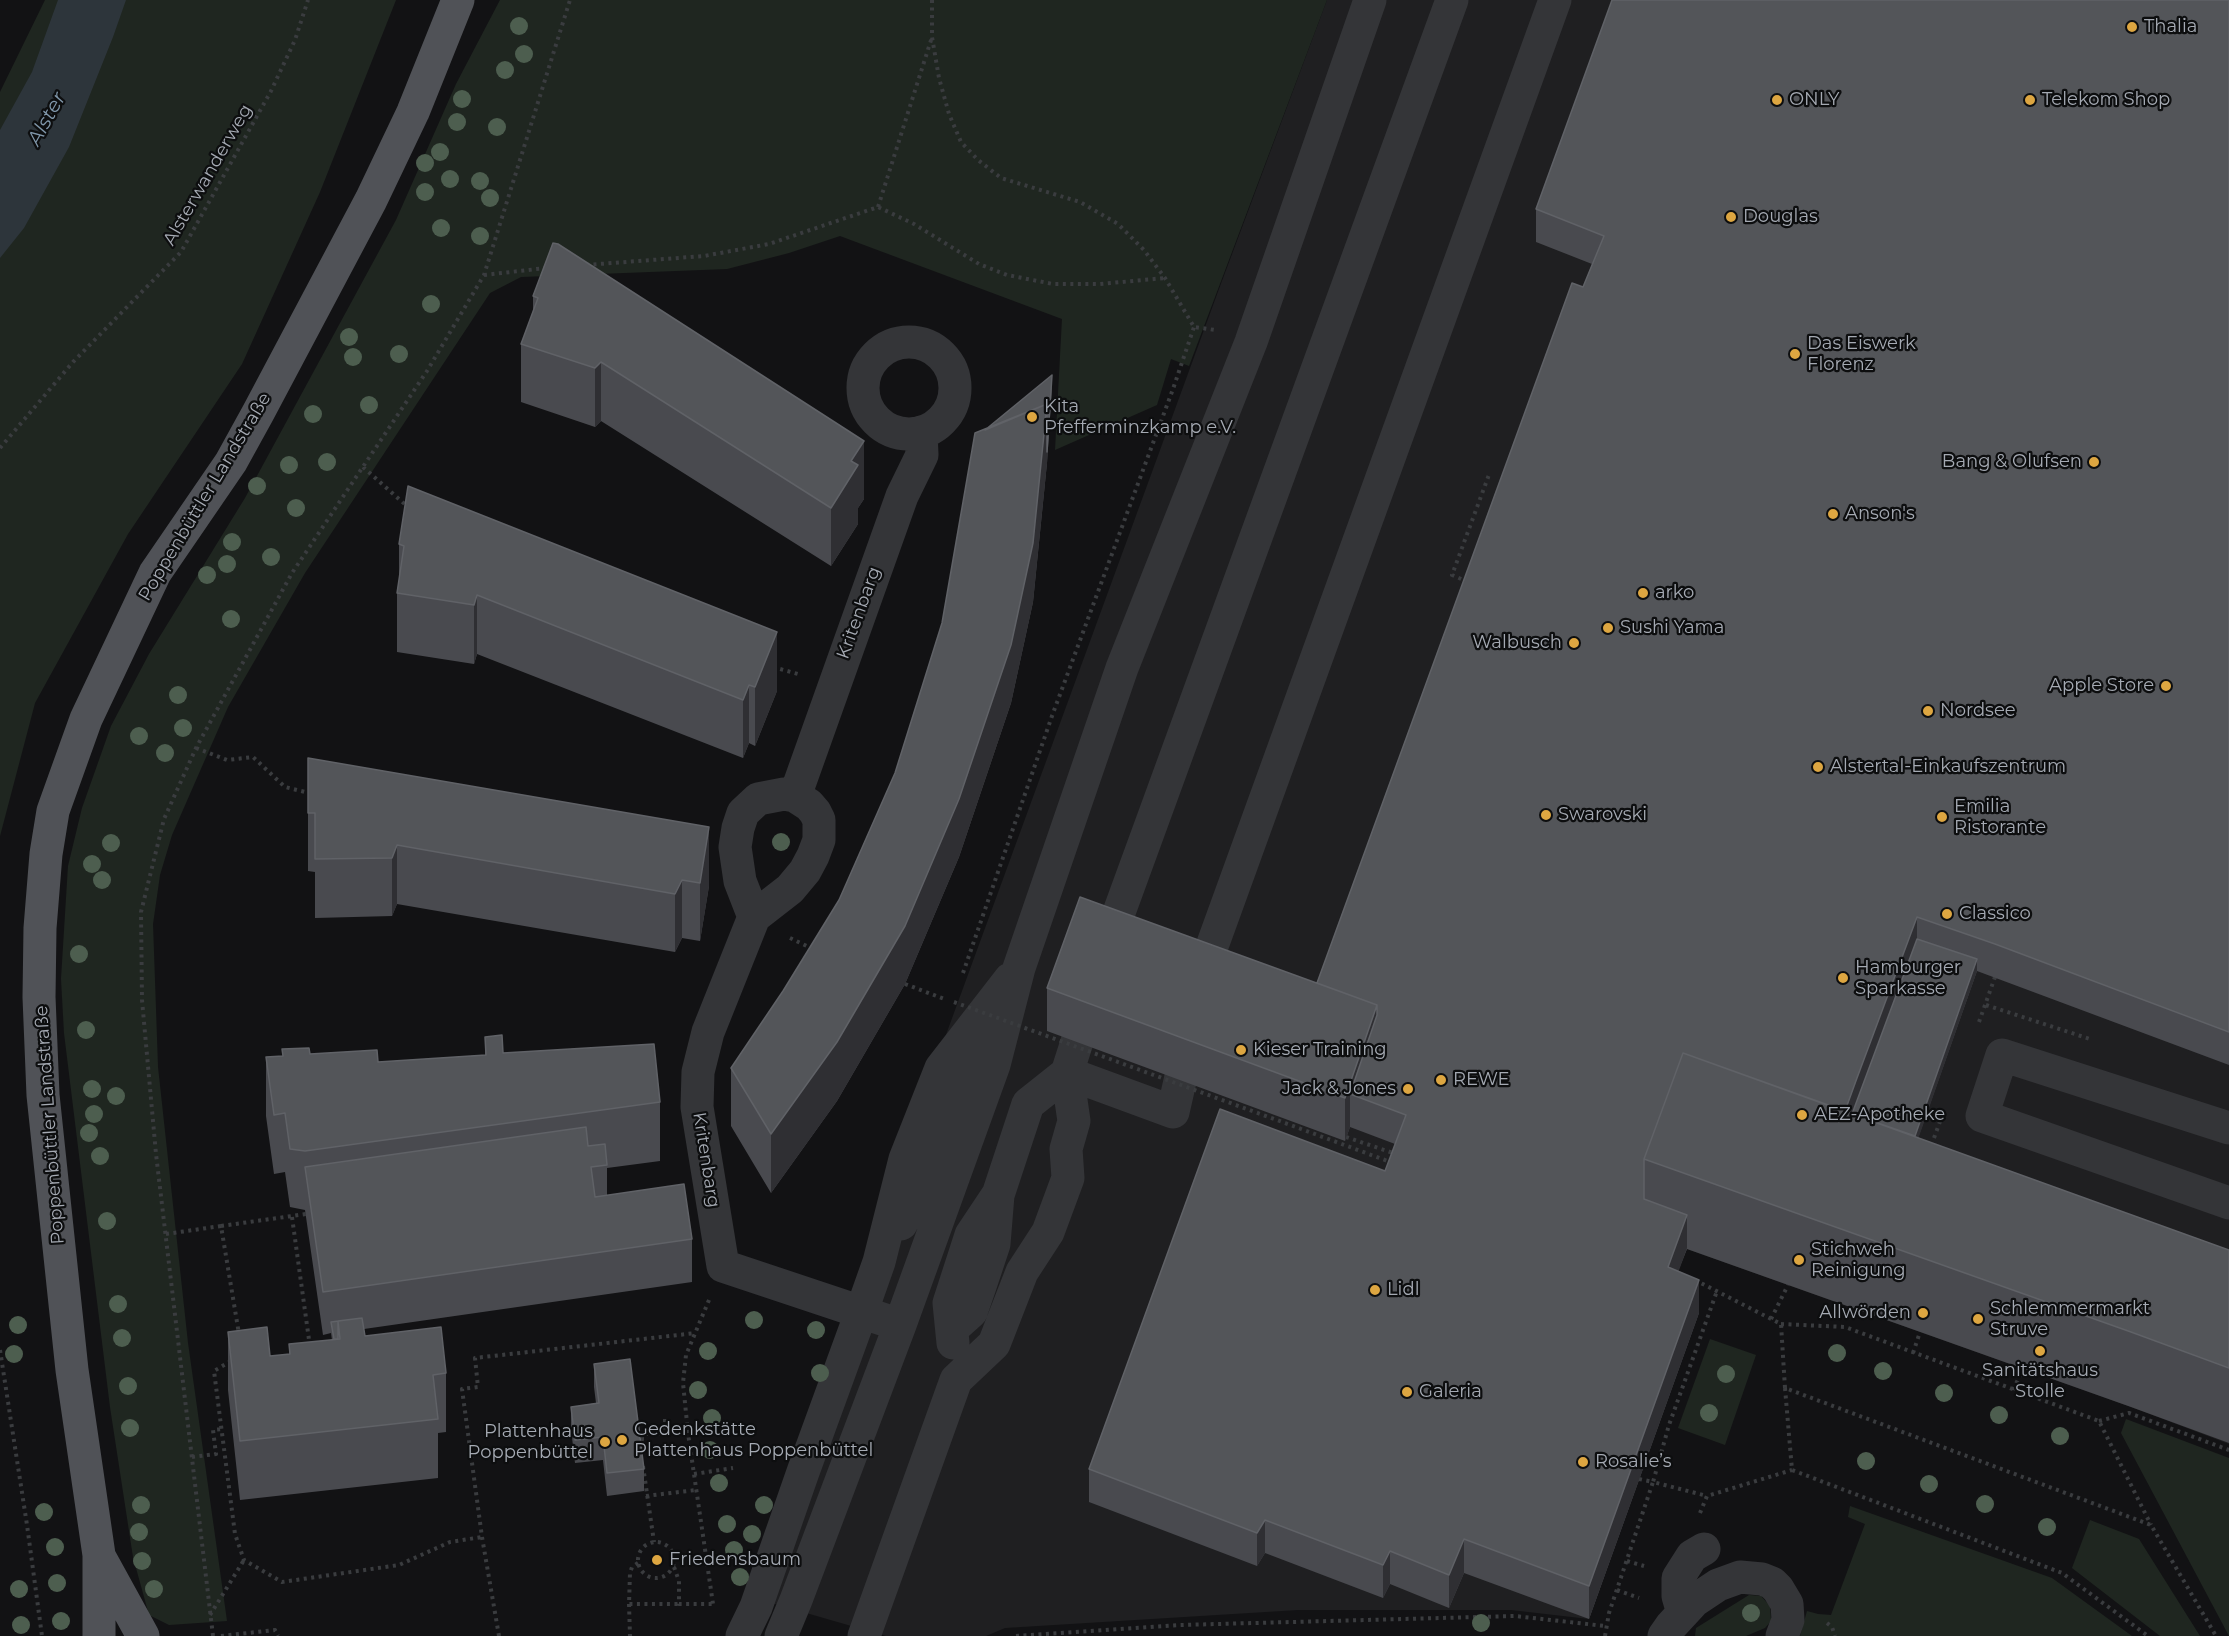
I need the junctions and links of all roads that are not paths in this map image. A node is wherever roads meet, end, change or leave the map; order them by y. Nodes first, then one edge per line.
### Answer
1 (458, 0) edge
2 (1370, 0) edge
3 (1452, 0) edge
4 (1555, 0) edge
5 (921, 432) dead end
6 (795, 796) junction
7 (754, 917) junction
8 (1019, 968) junction
9 (1067, 1072) junction
10 (2229, 1128) edge
11 (2229, 1203) edge
12 (861, 1313) junction
13 (900, 1325) junction
14 (956, 1380) junction
15 (1699, 1538) road end
16 (99, 1555) junction
17 (1674, 1624) edge
18 (99, 1636) edge
19 (143, 1636) edge
20 (742, 1636) edge
21 (781, 1636) edge
22 (864, 1636) edge
23 (1782, 1636) edge

1 - 16 main road, Poppenbüttler Landstraße
2 - 8 street
3 - 9 street
4 - 9 street
5 - 6 street, Kritenbarg
6 - 7 street
6 - 7 street
7 - 12 street, Kritenbarg
8 - 12 street
8 - 13 street
9 - 14 street
9 - 14 street
10 - 11 street
12 - 13 street
12 - 20 street
13 - 21 street
14 - 22 street
15 - 17 street
16 - 18 main road, Poppenbüttler Landstraße
16 - 19 main road, Poppenbüttler Landstraße
17 - 23 street

